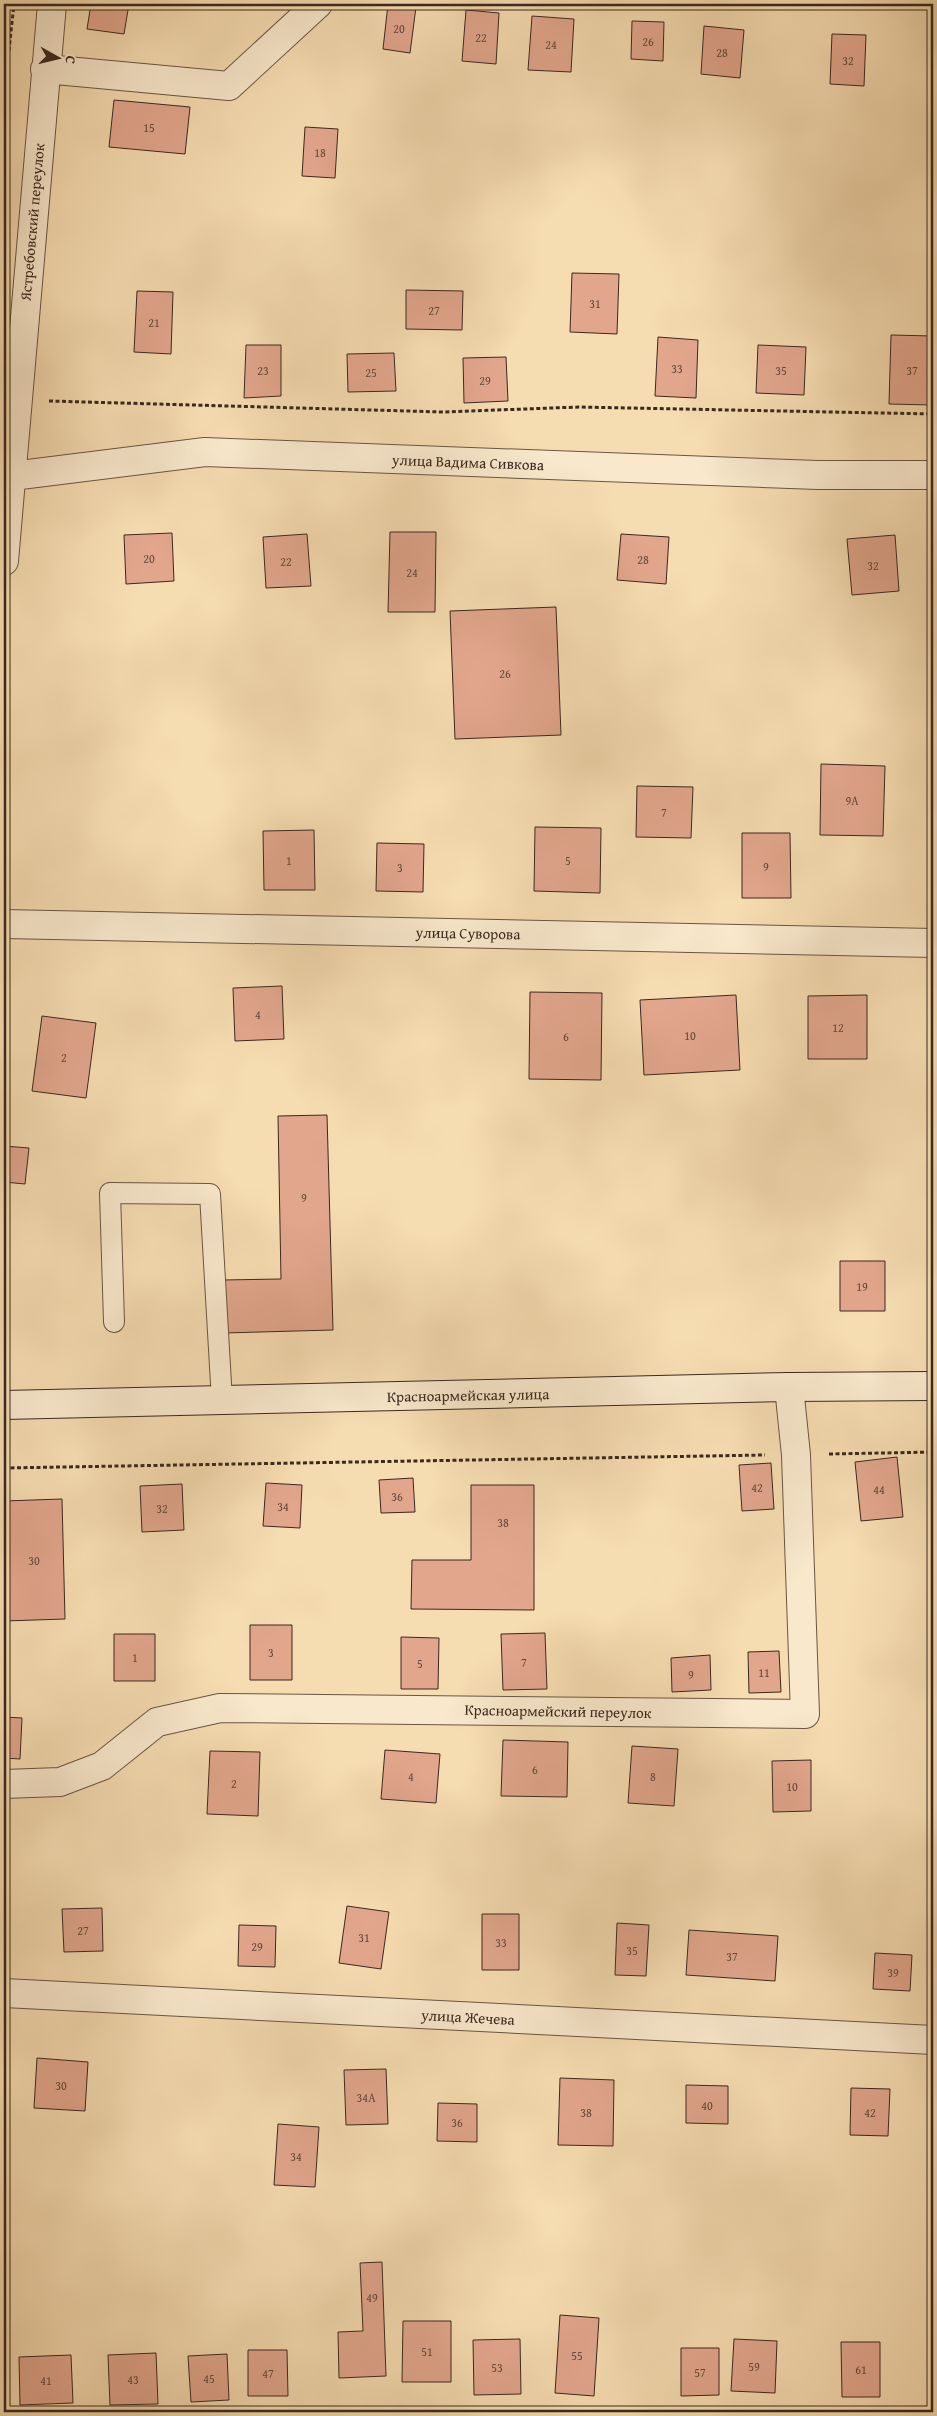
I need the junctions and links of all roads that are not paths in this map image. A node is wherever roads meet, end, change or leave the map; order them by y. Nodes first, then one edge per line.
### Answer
1 (52, 4) edge
2 (318, 4) edge
3 (45, 69) junction
4 (933, 475) edge
5 (7, 478) edge
6 (4, 561) edge
7 (4, 924) edge
8 (933, 943) edge
9 (114, 1322) dead end
10 (933, 1386) edge
11 (789, 1387) junction
12 (222, 1401) junction
13 (4, 1405) edge
14 (4, 1784) edge
15 (4, 1993) edge
16 (933, 2040) edge

1 - 3 street, Ястребовский переулок
2 - 3 street
3 - 5 street, Ястребовский переулок
4 - 5 street, улица Вадима Сивкова
5 - 6 street, Ястребовский переулок
7 - 8 street, улица Суворова
9 - 12 lane
10 - 11 street, Красноармейская улица
11 - 12 street, Красноармейская улица
11 - 14 street, Красноармейский переулок
12 - 13 street, Красноармейская улица
15 - 16 street, улица Жечева

